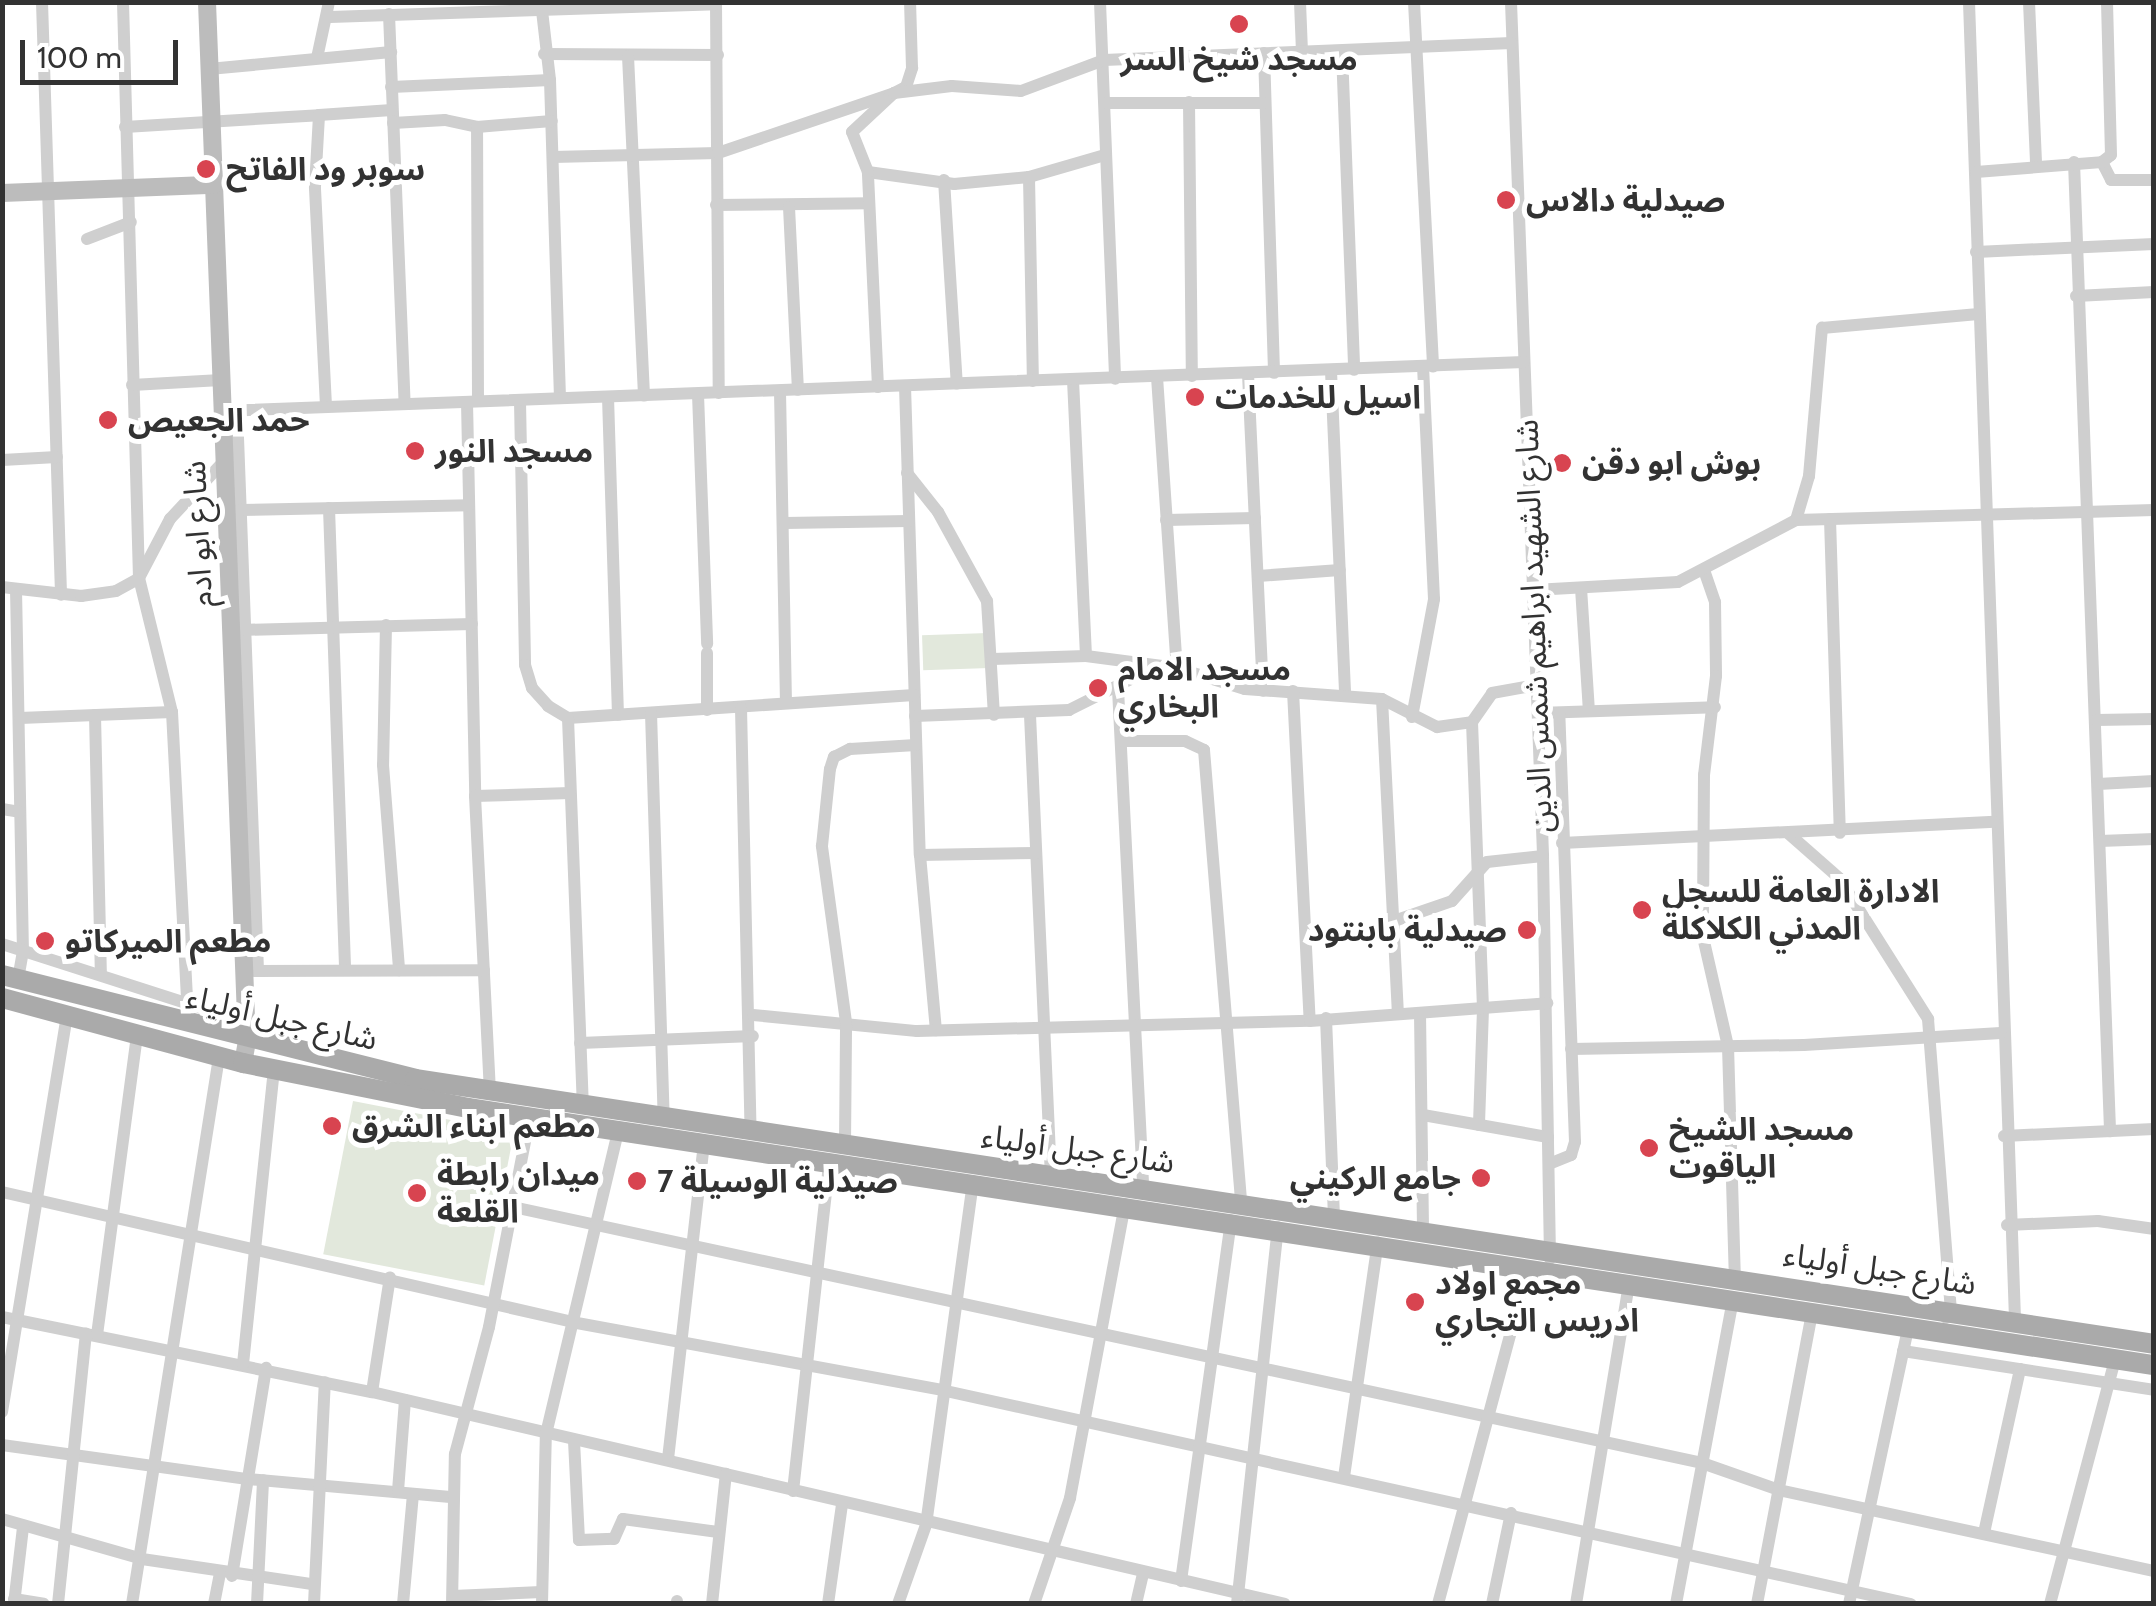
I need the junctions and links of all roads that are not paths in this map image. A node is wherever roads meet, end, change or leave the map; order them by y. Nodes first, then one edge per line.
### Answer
1 (42, 2) edge
2 (123, 2) edge
3 (207, 2) edge
4 (910, 2) edge
5 (1100, 2) edge
6 (1300, 2) edge
7 (1414, 2) edge
8 (1511, 2) edge
9 (1969, 2) edge
10 (2029, 2) edge
11 (2107, 2) edge
12 (716, 3) edge
13 (629, 4) edge
14 (541, 6) edge
15 (330, 10) edge
16 (389, 14) junction
17 (1512, 43) junction
18 (1421, 48) junction
19 (392, 52) junction
20 (1302, 52) junction
21 (1342, 52) junction
22 (1264, 53) junction
23 (544, 54) junction
24 (718, 55) junction
25 (628, 56) junction
26 (317, 58) junction
27 (1104, 60) junction
28 (210, 69) junction
29 (550, 80) junction
30 (391, 88) junction
31 (894, 93) junction
32 (1189, 102) junction
33 (1105, 103) junction
34 (1265, 103) junction
35 (319, 115) junction
36 (392, 116) junction
37 (552, 121) junction
38 (211, 124) junction
39 (126, 127) junction
40 (477, 127) junction
41 (718, 153) junction
42 (633, 155) junction
43 (1105, 155) junction
44 (553, 157) junction
45 (2074, 162) junction
46 (2102, 162) junction
47 (2036, 164) junction
48 (868, 172) junction
49 (1976, 172) junction
50 (1029, 177) junction
51 (944, 180) junction
52 (2154, 180) edge
53 (214, 186) junction
54 (127, 188) junction
55 (47, 191) junction
56 (2, 193) edge
57 (869, 203) junction
58 (716, 204) junction
59 (789, 207) junction
60 (132, 222) junction
61 (88, 239) dead end
62 (2154, 244) edge
63 (2074, 248) junction
64 (1976, 252) junction
65 (2154, 292) edge
66 (2076, 296) junction
67 (1978, 314) junction
68 (1524, 362) junction
69 (1428, 368) junction
70 (1354, 370) junction
71 (1331, 371) junction
72 (1274, 373) junction
73 (1248, 374) junction
74 (1192, 376) junction
75 (1157, 377) junction
76 (1116, 379) junction
77 (221, 380) junction
78 (1073, 380) junction
79 (1033, 381) junction
80 (956, 384) junction
81 (132, 386) junction
82 (905, 386) junction
83 (878, 387) junction
84 (798, 390) junction
85 (780, 391) junction
86 (719, 393) junction
87 (698, 394) junction
88 (644, 396) junction
89 (608, 397) junction
90 (560, 398) junction
91 (520, 401) junction
92 (473, 402) junction
93 (405, 404) junction
94 (326, 406) junction
95 (230, 411) junction
96 (57, 457) junction
97 (2, 460) edge
98 (224, 461) junction
99 (907, 473) junction
100 (470, 505) junction
101 (328, 508) junction
102 (239, 510) junction
103 (2154, 510) edge
104 (2088, 512) junction
105 (1984, 513) junction
106 (1255, 518) junction
107 (1830, 519) junction
108 (1166, 520) junction
109 (1796, 520) junction
110 (908, 521) junction
111 (785, 522) junction
112 (1340, 570) junction
113 (1704, 570) junction
114 (1258, 576) junction
115 (139, 578) junction
116 (10, 588) edge
117 (1581, 588) junction
118 (1534, 590) junction
119 (61, 595) junction
120 (472, 624) junction
121 (386, 625) junction
122 (331, 627) junction
123 (240, 630) junction
124 (1086, 656) junction
125 (992, 659) junction
126 (1156, 666) junction
127 (1176, 668) junction
128 (1537, 685) junction
129 (1118, 689) junction
130 (1264, 690) junction
131 (1292, 690) junction
132 (1345, 694) junction
133 (914, 695) junction
134 (1382, 699) junction
135 (786, 703) junction
136 (1714, 707) junction
137 (741, 708) junction
138 (706, 710) junction
139 (1589, 711) junction
140 (172, 712) junction
141 (1558, 712) junction
142 (652, 713) junction
143 (1538, 713) junction
144 (1030, 714) junction
145 (96, 715) junction
146 (618, 715) junction
147 (994, 715) junction
148 (915, 716) junction
149 (1412, 716) junction
150 (20, 718) junction
151 (568, 718) junction
152 (2154, 719) edge
153 (2096, 720) junction
154 (1472, 722) junction
155 (1120, 742) junction
156 (916, 745) junction
157 (2154, 782) edge
158 (2098, 784) junction
159 (570, 793) junction
160 (475, 796) junction
161 (2, 809) edge
162 (20, 812) junction
163 (1994, 822) junction
164 (1840, 833) junction
165 (1790, 834) junction
166 (1704, 837) junction
167 (2154, 838) edge
168 (2100, 841) junction
169 (1562, 843) junction
170 (1036, 853) junction
171 (920, 855) junction
172 (1543, 856) junction
173 (1480, 868) junction
174 (1544, 893) junction
175 (1565, 893) junction
176 (1394, 920) junction
177 (2, 944) edge
178 (24, 951) junction
179 (345, 970) junction
180 (400, 970) junction
181 (484, 970) junction
182 (250, 971) junction
183 (101, 974) junction
184 (10, 978) edge
185 (2, 998) edge
186 (186, 1002) junction
187 (1547, 1003) junction
188 (1483, 1009) junction
189 (1420, 1013) junction
190 (1398, 1014) junction
191 (752, 1015) junction
192 (67, 1017) junction
193 (1326, 1018) junction
194 (1310, 1021) junction
195 (846, 1022) junction
196 (1226, 1023) junction
197 (1047, 1027) junction
198 (1137, 1027) junction
199 (936, 1030) junction
200 (246, 1031) junction
201 (2001, 1033) junction
202 (753, 1036) junction
203 (137, 1037) junction
204 (664, 1037) junction
205 (1933, 1038) junction
206 (580, 1043) junction
207 (1728, 1046) junction
208 (1571, 1049) junction
209 (219, 1057) junction
210 (243, 1063) junction
211 (274, 1070) junction
212 (490, 1089) junction
213 (584, 1105) junction
214 (1423, 1115) junction
215 (530, 1118) junction
216 (664, 1118) junction
217 (1479, 1126) junction
218 (2154, 1129) edge
219 (618, 1131) junction
220 (2110, 1131) junction
221 (751, 1132) junction
222 (2004, 1136) junction
223 (1548, 1137) junction
224 (704, 1144) junction
225 (845, 1145) junction
226 (829, 1163) junction
227 (1549, 1164) junction
228 (1051, 1176) junction
229 (972, 1181) junction
230 (1143, 1188) junction
231 (2, 1192) edge
232 (39, 1201) junction
233 (1125, 1204) junction
234 (513, 1208) junction
235 (1236, 1212) junction
236 (114, 1215) junction
237 (1334, 1217) junction
238 (2007, 1226) junction
239 (1278, 1227) junction
240 (598, 1228) junction
241 (2154, 1228) edge
242 (1423, 1230) junction
243 (194, 1232) junction
244 (1378, 1242) junction
245 (253, 1246) junction
246 (1550, 1249) junction
247 (691, 1250) junction
248 (1528, 1268) junction
249 (816, 1269) junction
250 (1550, 1271) junction
251 (390, 1276) junction
252 (1628, 1283) junction
253 (1734, 1289) junction
254 (958, 1298) junction
255 (494, 1301) junction
256 (1951, 1309) junction
257 (1812, 1313) junction
258 (2, 1317) edge
259 (18, 1320) junction
260 (2015, 1321) junction
261 (577, 1322) junction
262 (1908, 1329) junction
263 (1103, 1331) junction
264 (1938, 1333) junction
265 (92, 1334) junction
266 (1980, 1340) junction
267 (680, 1344) junction
268 (2154, 1344) edge
269 (174, 1350) junction
270 (1902, 1350) junction
271 (1211, 1357) junction
272 (2115, 1360) junction
273 (1977, 1362) junction
274 (244, 1364) junction
275 (805, 1364) junction
276 (2154, 1366) edge
277 (266, 1368) junction
278 (1265, 1368) junction
279 (2020, 1369) junction
280 (325, 1382) junction
281 (2109, 1384) junction
282 (1356, 1389) junction
283 (946, 1390) junction
284 (2154, 1390) edge
285 (372, 1392) junction
286 (406, 1400) junction
287 (2, 1412) edge
288 (464, 1414) junction
289 (1489, 1419) junction
290 (1085, 1421) junction
291 (546, 1434) junction
292 (574, 1441) junction
293 (1602, 1444) junction
294 (2, 1445) edge
295 (1198, 1446) junction
296 (72, 1454) junction
297 (1253, 1458) junction
298 (668, 1459) junction
299 (1702, 1463) junction
300 (158, 1467) junction
301 (726, 1474) junction
302 (1344, 1477) junction
303 (248, 1479) junction
304 (263, 1480) junction
305 (318, 1484) junction
306 (1779, 1490) junction
307 (398, 1491) junction
308 (793, 1491) junction
309 (414, 1494) junction
310 (450, 1498) junction
311 (1465, 1504) junction
312 (842, 1505) junction
313 (1868, 1506) junction
314 (1510, 1513) junction
315 (2, 1519) edge
316 (926, 1525) junction
317 (23, 1526) junction
318 (1589, 1529) junction
319 (718, 1532) junction
320 (1984, 1533) junction
321 (60, 1539) junction
322 (1687, 1549) junction
323 (2062, 1551) junction
324 (1051, 1552) junction
325 (142, 1559) junction
326 (2154, 1571) edge
327 (1763, 1572) junction
328 (1143, 1573) junction
329 (226, 1575) junction
330 (259, 1579) junction
331 (1181, 1581) junction
332 (312, 1584) junction
333 (1850, 1597) edge
334 (542, 1598) edge
335 (1237, 1598) edge
336 (452, 1600) edge
337 (14, 1601) edge
338 (44, 1604) edge
339 (58, 1604) edge
340 (132, 1604) edge
341 (214, 1604) edge
342 (257, 1604) edge
343 (314, 1604) edge
344 (403, 1604) edge
345 (712, 1604) edge
346 (828, 1604) edge
347 (898, 1604) edge
348 (1034, 1604) edge
349 (1136, 1604) edge
350 (1285, 1604) edge
351 (1438, 1604) edge
352 (1492, 1604) edge
353 (1576, 1604) edge
354 (1676, 1604) edge
355 (1757, 1604) edge
356 (1911, 1604) edge
357 (2050, 1604) edge

1 - 55 street
2 - 39 street
3 - 28 street, شارع ابو ادم
4 - 31 street
5 - 27 street
6 - 20 street
7 - 18 street
8 - 17 street, شارع الشهيد ابراهيم شمس الدين
9 - 49 street
10 - 47 street
11 - 46 street
12 - 13 street
12 - 24 street
13 - 14 street
14 - 16 street
14 - 23 street
15 - 16 street
15 - 26 street
16 - 19 street
17 - 18 street
17 - 68 street, شارع الشهيد ابراهيم شمس الدين
18 - 21 street
18 - 69 street
19 - 26 street
19 - 30 street
20 - 21 street
20 - 22 street
21 - 70 street
22 - 27 street
22 - 34 street
23 - 25 street
23 - 29 street
24 - 25 street
24 - 41 street
25 - 42 street
26 - 28 street
27 - 31 street
27 - 33 street
28 - 38 street, شارع ابو ادم
29 - 30 street
29 - 37 street
30 - 36 street
31 - 41 street
31 - 48 street
32 - 33 street
32 - 34 street
32 - 74 street
33 - 43 street
34 - 72 street
35 - 36 street
35 - 38 street
35 - 94 street
36 - 40 street
36 - 93 street
37 - 40 street
37 - 44 street
38 - 39 street
38 - 53 street, شارع ابو ادم
39 - 54 street
40 - 92 street
41 - 42 street
41 - 58 street
42 - 44 street
42 - 88 street
43 - 50 street
43 - 76 street
44 - 90 street
45 - 46 street
45 - 47 street
45 - 63 street
46 - 52 street
47 - 49 street
48 - 51 street
48 - 57 street
49 - 64 street
50 - 51 street
50 - 79 street
51 - 80 street
53 - 54 street
53 - 77 street, شارع ابو ادم
54 - 55 street
54 - 60 street
55 - 56 street
55 - 96 street
57 - 59 street
57 - 83 street
58 - 59 street
58 - 86 street
59 - 84 street
60 - 61 street
60 - 81 street
62 - 63 street
63 - 64 street
63 - 66 street
64 - 67 street
65 - 66 street
66 - 104 street
67 - 105 street
67 - 109 street
68 - 69 street
68 - 118 street, شارع الشهيد ابراهيم شمس الدين
69 - 70 street
69 - 149 street
70 - 71 street
71 - 72 street
71 - 112 street
72 - 73 street
73 - 74 street
73 - 106 street
74 - 75 street
75 - 76 street
75 - 108 street
76 - 78 street
77 - 81 street
77 - 95 street, شارع ابو ادم
78 - 79 street
78 - 124 street
79 - 80 street
80 - 82 street
81 - 115 street
82 - 83 street
82 - 99 street
83 - 84 street
84 - 85 street
85 - 86 street
85 - 111 street
86 - 87 street
87 - 88 street
87 - 138 street
88 - 89 street
89 - 90 street
89 - 146 street
90 - 91 street
91 - 92 street
91 - 151 street
92 - 93 street
92 - 100 street
93 - 94 street
94 - 95 street
95 - 98 street, شارع ابو ادم
95 - 102 street
96 - 97 street
96 - 119 street
98 - 115 street
98 - 182 street, شارع ابو ادم
99 - 110 street
99 - 125 street
100 - 101 street
100 - 120 street
101 - 102 street
101 - 122 street
102 - 123 street
103 - 104 street
104 - 105 street
104 - 153 street
105 - 107 street
105 - 163 street
106 - 108 street
106 - 114 street
107 - 109 street
107 - 164 street
108 - 127 street
109 - 113 street
110 - 111 street
110 - 133 street
111 - 135 street
112 - 114 street
112 - 132 street
113 - 117 street
113 - 136 street
114 - 130 street
115 - 119 street
115 - 140 street
116 - 119 street
116 - 150 street
117 - 118 street
117 - 139 street
118 - 128 street, شارع الشهيد ابراهيم شمس الدين
120 - 121 street
120 - 160 street
121 - 122 street
121 - 180 street
122 - 123 street
122 - 179 street
123 - 182 street
124 - 125 street
124 - 126 street
125 - 147 street
126 - 127 street
126 - 129 street
127 - 130 street
128 - 143 street, شارع الشهيد ابراهيم شمس الدين
128 - 154 street
129 - 144 street
129 - 155 street
130 - 131 street
131 - 132 street
131 - 194 street
132 - 134 street
133 - 135 street
133 - 148 street
134 - 149 street
134 - 176 street
135 - 137 street
136 - 139 street
136 - 166 street
137 - 138 street
137 - 191 street
138 - 142 street
139 - 141 street
140 - 145 street
140 - 186 street
141 - 143 street
141 - 169 street
142 - 146 street
142 - 204 street
143 - 172 street, شارع الشهيد ابراهيم شمس الدين
144 - 147 street
144 - 170 street
145 - 150 street
145 - 183 street
146 - 151 street
147 - 148 street
148 - 156 street
149 - 154 street
150 - 162 street
151 - 159 street
152 - 153 street
153 - 158 street
154 - 173 street
155 - 196 street
155 - 198 street
156 - 171 street
156 - 195 street
157 - 158 street
158 - 168 street
159 - 160 street
159 - 206 street
160 - 181 street
161 - 162 street
162 - 178 street
163 - 164 street
163 - 201 street
164 - 165 street
165 - 166 street
165 - 205 street
166 - 169 street
166 - 207 street
167 - 168 street
168 - 220 street
169 - 175 street
170 - 171 street
170 - 197 street
171 - 199 street
172 - 173 street
172 - 174 street, شارع الشهيد ابراهيم شمس الدين
173 - 176 street
173 - 188 street
174 - 175 street
174 - 187 street, شارع الشهيد ابراهيم شمس الدين
175 - 208 street
176 - 190 street
177 - 178 street
178 - 183 street
178 - 184 street
179 - 180 street
179 - 182 street
180 - 181 street
181 - 212 street
182 - 200 street, شارع ابو ادم
183 - 186 street
184 - 200 main road, شارع جبل أولياء
185 - 192 main road, شارع جبل أولياء
186 - 200 street
187 - 188 street
187 - 223 street, شارع الشهيد ابراهيم شمس الدين
188 - 189 street
188 - 217 street
189 - 190 street
189 - 214 street
190 - 193 street
191 - 195 street
191 - 202 street
192 - 203 main road, شارع جبل أولياء
192 - 232 street
193 - 194 street
193 - 237 street
194 - 196 street
195 - 199 street
195 - 225 street
196 - 198 street
196 - 235 street
197 - 198 street
197 - 199 street
197 - 228 street
198 - 230 street
200 - 210 street, شارع ابو ادم
200 - 212 main road, شارع جبل أولياء
201 - 205 street
201 - 222 street
202 - 204 street
202 - 221 street
203 - 209 main road, شارع جبل أولياء
203 - 236 street
204 - 206 street
204 - 216 street
205 - 207 street
205 - 256 street
206 - 213 street
207 - 208 street
207 - 253 street
208 - 227 street
209 - 210 main road, شارع جبل أولياء
209 - 243 street
210 - 211 main road, شارع جبل أولياء
211 - 215 main road, شارع جبل أولياء
211 - 245 street
212 - 213 main road, شارع جبل أولياء
213 - 216 main road, شارع جبل أولياء
214 - 217 street
214 - 242 street
215 - 219 main road, شارع جبل أولياء
215 - 234 street
216 - 221 main road, شارع جبل أولياء
217 - 223 street
218 - 220 street
219 - 224 main road, شارع جبل أولياء
219 - 240 street
220 - 222 street
221 - 225 main road, شارع جبل أولياء
222 - 238 street
223 - 227 street, شارع الشهيد ابراهيم شمس الدين
224 - 226 main road, شارع جبل أولياء
224 - 247 street
225 - 228 main road, شارع جبل أولياء
226 - 229 main road, شارع جبل أولياء
226 - 249 street
227 - 246 street, شارع الشهيد ابراهيم شمس الدين
228 - 230 main road, شارع جبل أولياء
229 - 233 main road, شارع جبل أولياء
229 - 254 street
230 - 235 main road, شارع جبل أولياء
231 - 232 street
232 - 236 street
232 - 259 street
233 - 235 main road, شارع جبل أولياء
233 - 263 street
234 - 240 street
234 - 255 street
235 - 237 main road, شارع جبل أولياء
235 - 239 main road, شارع جبل أولياء
235 - 271 street
236 - 243 street
236 - 265 street
237 - 242 main road, شارع جبل أولياء
238 - 241 street
238 - 260 street
239 - 244 main road, شارع جبل أولياء
239 - 278 street
240 - 247 street
240 - 261 street
242 - 246 main road, شارع جبل أولياء
243 - 245 street
243 - 269 street
244 - 248 main road, شارع جبل أولياء
244 - 282 street
245 - 251 street
245 - 274 street
246 - 250 street, شارع الشهيد ابراهيم شمس الدين
246 - 253 main road, شارع جبل أولياء
247 - 249 street
247 - 267 street
248 - 250 main road, شارع جبل أولياء
248 - 289 street
249 - 254 street
249 - 275 street
250 - 252 main road, شارع جبل أولياء
251 - 255 street
251 - 285 street
252 - 253 main road, شارع جبل أولياء
252 - 293 street
253 - 256 main road, شارع جبل أولياء
253 - 257 main road, شارع جبل أولياء
253 - 299 street
254 - 263 street
254 - 283 street
255 - 261 street
255 - 288 street
256 - 260 main road, شارع جبل أولياء
256 - 264 street
257 - 262 main road, شارع جبل أولياء
257 - 306 street
258 - 259 street
259 - 265 street
259 - 287 street
260 - 268 main road, شارع جبل أولياء
261 - 267 street
261 - 291 street
262 - 264 main road, شارع جبل أولياء
262 - 270 street
263 - 271 street
263 - 290 street
264 - 266 main road, شارع جبل أولياء
265 - 269 street
265 - 296 street
266 - 272 main road, شارع جبل أولياء
266 - 273 street
267 - 275 street
267 - 298 street
269 - 274 street
269 - 300 street
270 - 273 street
270 - 313 street
271 - 278 street
271 - 295 street
272 - 276 main road, شارع جبل أولياء
272 - 281 street
273 - 279 street
274 - 277 street
275 - 283 street
275 - 308 street
277 - 280 street
277 - 303 street
278 - 282 street
278 - 297 street
279 - 281 street
279 - 320 street
280 - 285 street
280 - 305 street
281 - 284 street
281 - 323 street
282 - 289 street
282 - 302 street
283 - 290 street
283 - 316 street
285 - 286 street
286 - 288 street
286 - 307 street
288 - 291 street
288 - 310 street
289 - 293 street
289 - 311 street
290 - 295 street
290 - 324 street
291 - 292 street
291 - 334 street
292 - 298 street
292 - 319 street
293 - 299 street
293 - 318 street
294 - 296 street
295 - 297 street
295 - 331 street
296 - 300 street
296 - 321 street
297 - 302 street
297 - 335 street
298 - 301 street
299 - 306 street
299 - 322 street
300 - 303 street
300 - 325 street
301 - 308 street
301 - 319 street
302 - 311 street
303 - 304 street
303 - 329 street
304 - 305 street
304 - 330 street
305 - 307 street
305 - 332 street
306 - 313 street
306 - 327 street
307 - 309 street
308 - 312 street
309 - 310 street
309 - 344 street
310 - 336 street
311 - 314 street
311 - 351 street
312 - 316 street
312 - 346 street
313 - 320 street
313 - 333 street
314 - 318 street
314 - 352 street
315 - 317 street
316 - 324 street
316 - 347 street
317 - 321 street
317 - 337 street
318 - 322 street
318 - 353 street
319 - 345 street
320 - 323 street
321 - 325 street
321 - 339 street
322 - 327 street
322 - 354 street
323 - 326 street
323 - 357 street
324 - 328 street
324 - 348 street
325 - 329 street
325 - 340 street
327 - 333 street
327 - 355 street
328 - 331 street
328 - 349 street
329 - 330 street
329 - 341 street
330 - 332 street
330 - 342 street
331 - 335 street
332 - 343 street
333 - 356 street
334 - 336 street
335 - 350 street
337 - 338 street

